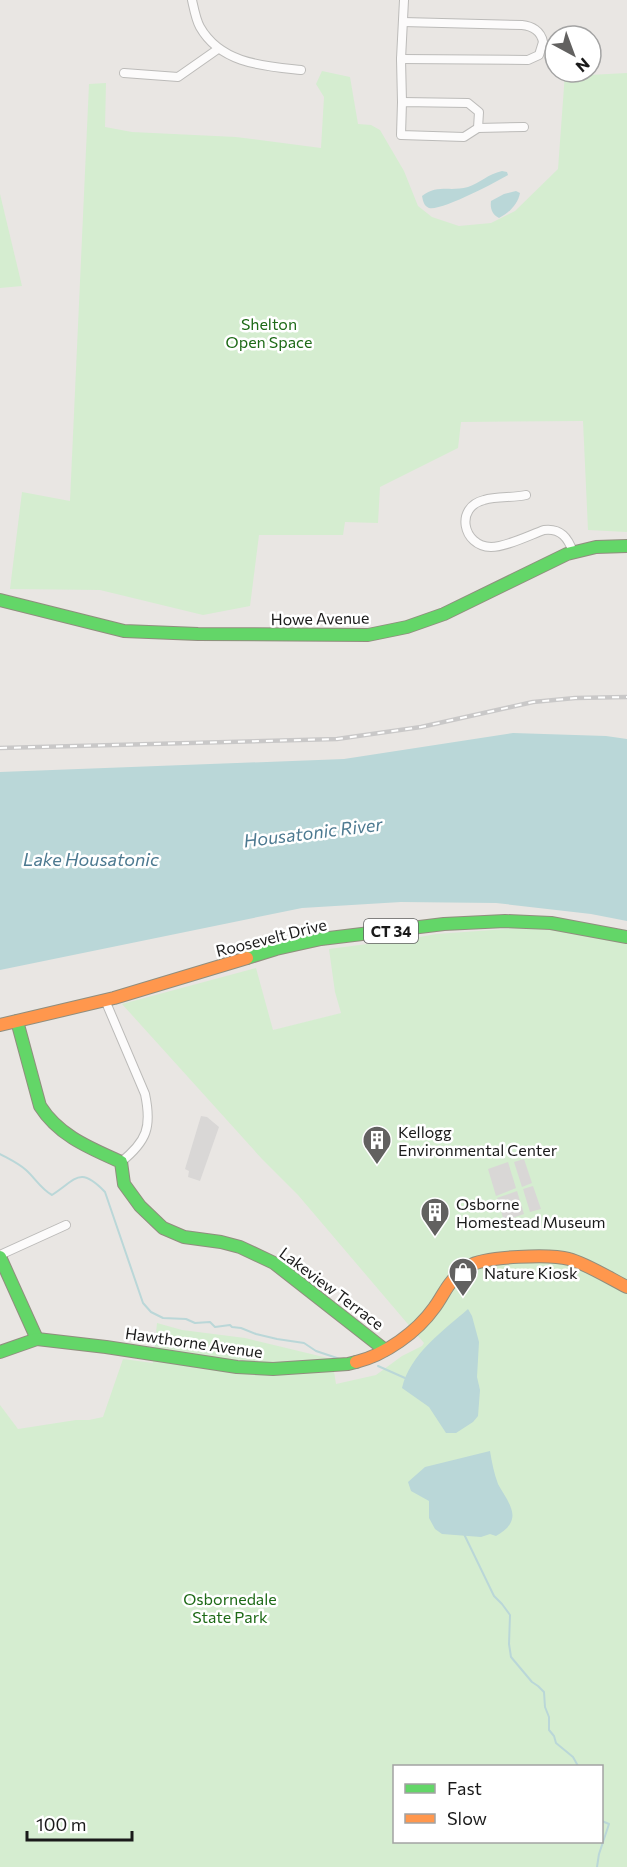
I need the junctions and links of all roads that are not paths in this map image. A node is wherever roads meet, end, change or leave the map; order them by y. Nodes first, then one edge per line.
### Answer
1 (192, 0) edge
2 (404, 0) edge
3 (403, 22) junction
4 (218, 49) junction
5 (401, 59) junction
6 (301, 70) dead end
7 (124, 73) dead end
8 (402, 102) junction
9 (524, 127) dead end
10 (478, 128) junction
11 (526, 495) dead end
12 (627, 546) edge
13 (573, 552) junction
14 (0, 600) edge
15 (627, 937) edge
16 (105, 1000) junction
17 (17, 1021) junction
18 (0, 1025) edge
19 (121, 1162) junction
20 (66, 1225) dead end
21 (0, 1256) edge
22 (627, 1287) edge
23 (37, 1339) junction
24 (385, 1350) junction
25 (0, 1352) edge

1 - 4 street
2 - 3 street
3 - 5 street
3 - 5 street
4 - 6 street
4 - 7 street
5 - 8 street
8 - 10 street
8 - 10 street
9 - 10 street
11 - 13 street
12 - 13 street, Howe Avenue
13 - 14 street, Howe Avenue
15 - 16 street, Roosevelt Drive / CT 34
16 - 17 street, Roosevelt Drive / CT 34
16 - 19 street
17 - 18 street, Roosevelt Drive / CT 34
17 - 19 street
19 - 24 street, Lakeview Terrace
20 - 21 street
21 - 23 street
22 - 24 street, Hawthorne Avenue
23 - 24 street, Hawthorne Avenue
23 - 25 street, Hawthorne Avenue

